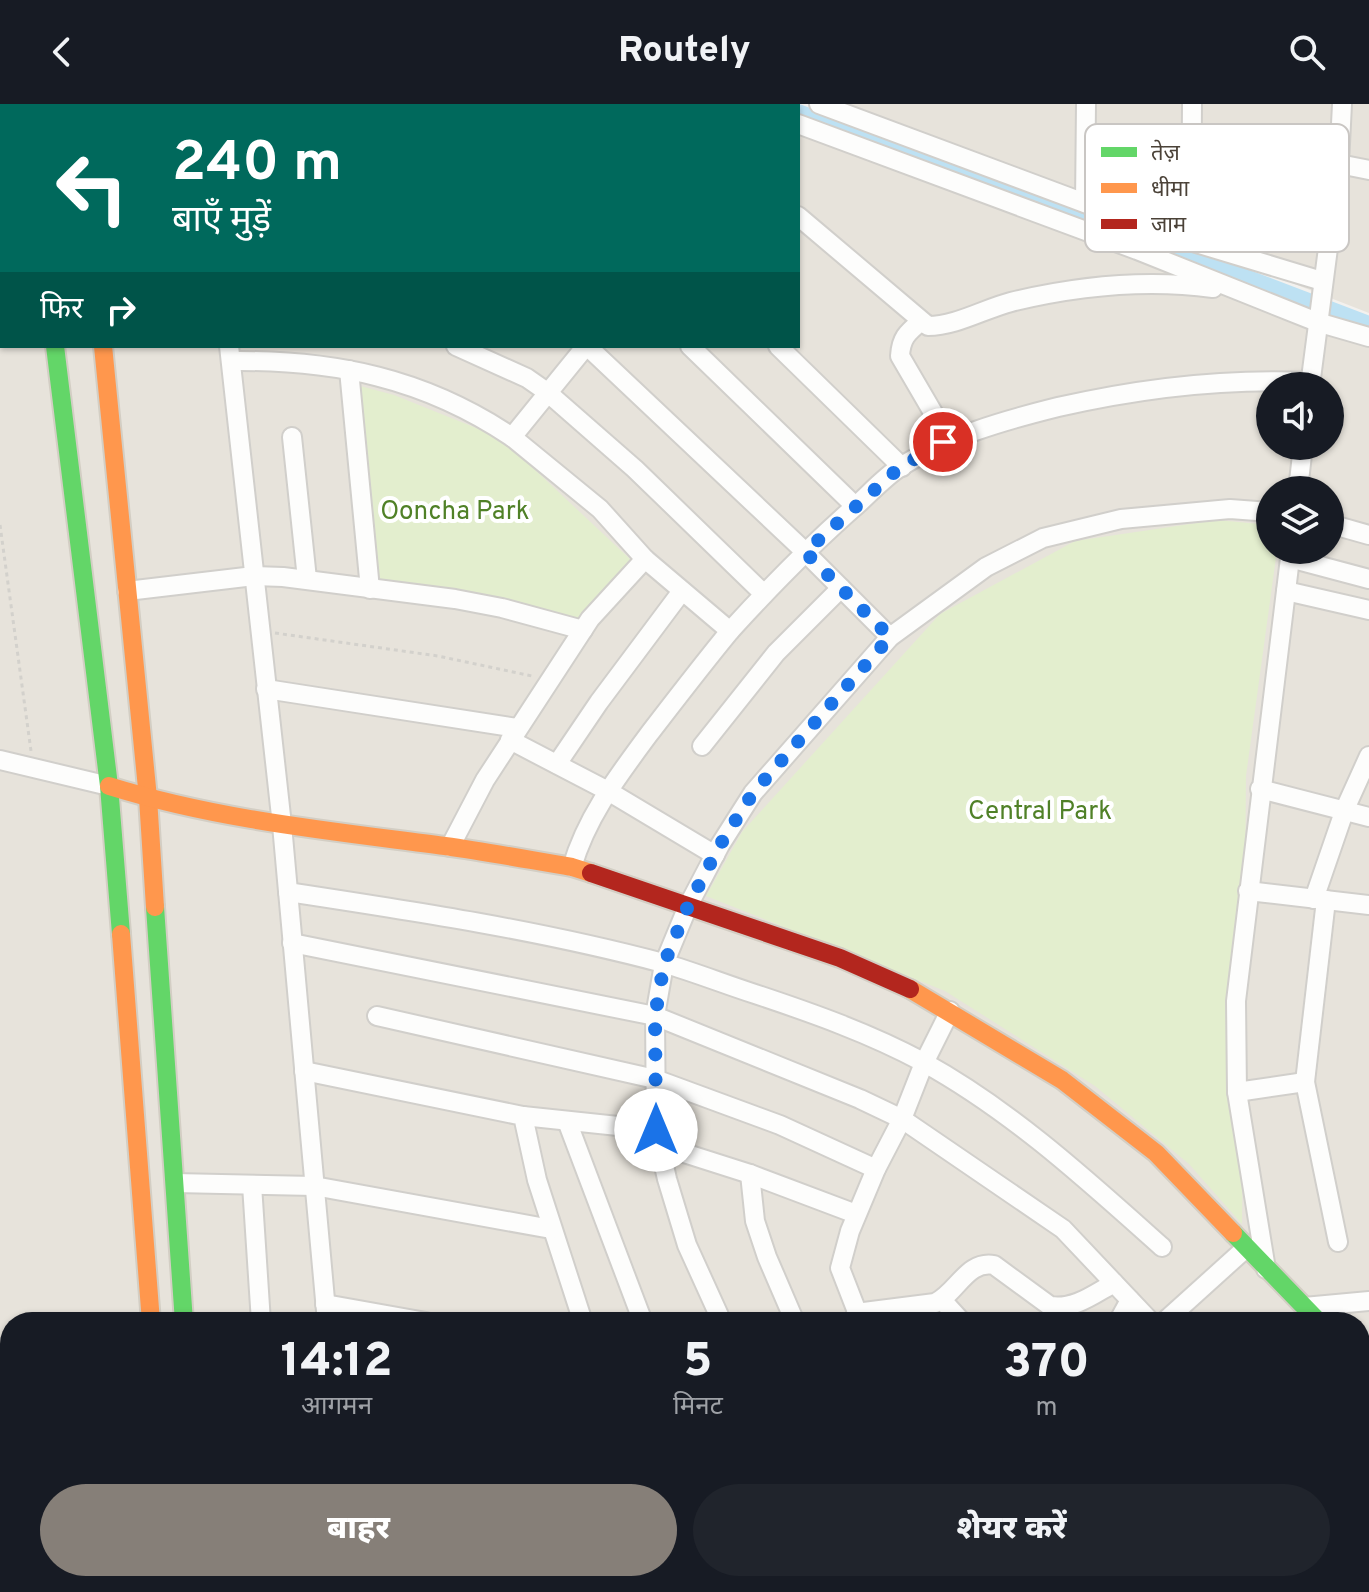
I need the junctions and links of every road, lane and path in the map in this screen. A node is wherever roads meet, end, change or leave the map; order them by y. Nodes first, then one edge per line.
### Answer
1 (819, 104) edge
2 (1086, 104) edge
3 (1192, 104) edge
4 (1342, 104) edge
5 (1086, 124) edge
6 (1192, 124) edge
7 (1341, 124) edge
8 (800, 125) edge
9 (1349, 166) edge
10 (1369, 170) edge
11 (1085, 203) edge
12 (800, 218) edge
13 (1085, 231) edge
14 (1142, 252) edge
15 (1227, 252) edge
16 (1326, 252) edge
17 (1322, 281) junction
18 (1232, 290) junction
19 (1318, 319) junction
20 (920, 322) junction
21 (1369, 337) edge
22 (55, 348) edge
23 (103, 348) edge
24 (460, 348) edge
25 (584, 348) edge
26 (588, 348) edge
27 (692, 348) edge
28 (780, 348) edge
29 (230, 354) edge
30 (349, 370) junction
31 (1311, 372) edge
32 (1256, 381) edge
33 (547, 392) junction
34 (292, 437) dead end
35 (512, 437) junction
36 (949, 440) junction
37 (902, 467) junction
38 (855, 506) junction
39 (1256, 511) edge
40 (0, 525) edge
41 (1344, 528) edge
42 (1369, 535) edge
43 (805, 552) junction
44 (645, 559) junction
45 (1289, 564) edge
46 (1322, 564) edge
47 (254, 576) junction
48 (307, 579) junction
49 (1369, 579) edge
50 (841, 588) junction
51 (370, 589) junction
52 (127, 591) junction
53 (682, 591) junction
54 (1286, 591) junction
55 (764, 594) junction
56 (1369, 610) edge
57 (583, 630) junction
58 (260, 631) junction
59 (730, 631) junction
60 (890, 637) junction
61 (551, 679) junction
62 (266, 689) junction
63 (514, 734) junction
64 (702, 746) dead end
65 (1369, 756) edge
66 (0, 760) edge
67 (557, 764) junction
68 (34, 768) junction
69 (109, 786) junction
70 (1260, 789) junction
71 (608, 791) junction
72 (148, 798) junction
73 (1345, 809) junction
74 (1369, 817) edge
75 (282, 825) junction
76 (450, 847) junction
77 (715, 855) junction
78 (572, 867) junction
79 (1248, 891) junction
80 (288, 892) junction
81 (1320, 899) junction
82 (1369, 905) edge
83 (688, 906) junction
84 (292, 943) junction
85 (664, 964) junction
86 (950, 1011) junction
87 (377, 1016) dead end
88 (655, 1016) junction
89 (924, 1063) junction
90 (304, 1071) junction
91 (655, 1079) junction
92 (1305, 1082) junction
93 (1237, 1092) junction
94 (523, 1116) junction
95 (902, 1119) junction
96 (567, 1121) junction
97 (657, 1138) junction
98 (876, 1169) junction
99 (750, 1174) junction
100 (175, 1183) junction
101 (252, 1185) junction
102 (314, 1186) junction
103 (856, 1214) junction
104 (551, 1229) junction
105 (1338, 1242) dead end
106 (1162, 1247) dead end
107 (1246, 1248) junction
108 (1266, 1269) junction
109 (1114, 1283) junction
110 (942, 1300) junction
111 (1130, 1300) junction
112 (1369, 1301) edge
113 (1061, 1307) junction
114 (1304, 1307) junction
115 (150, 1312) edge
116 (183, 1312) edge
117 (260, 1312) edge
118 (326, 1312) edge
119 (580, 1312) edge
120 (639, 1312) edge
121 (717, 1312) edge
122 (791, 1312) edge
123 (857, 1312) edge
124 (886, 1312) edge
125 (953, 1312) edge
126 (1056, 1312) edge
127 (1123, 1312) edge
128 (1141, 1312) edge
129 (1175, 1312) edge
130 (1309, 1312) edge

1 - 11 street
2 - 5 street
3 - 6 street
4 - 7 street
8 - 13 street
9 - 10 street
12 - 20 street
14 - 18 street
15 - 17 street
16 - 17 street
17 - 19 street
18 - 19 street
18 - 20 street
19 - 21 street
19 - 31 street
20 - 36 street
22 - 69 street
23 - 52 street
24 - 33 street
25 - 33 street
26 - 43 street
27 - 38 street
28 - 37 street
29 - 30 street
29 - 47 street
30 - 35 street
30 - 51 street
32 - 36 street
33 - 35 street
33 - 55 street
34 - 48 street
35 - 44 street
36 - 37 street
37 - 38 street
38 - 43 street
39 - 60 street
40 - 68 path
41 - 42 street
43 - 50 street
43 - 55 street
44 - 53 street
44 - 57 street
45 - 54 street
46 - 49 street
47 - 48 street
47 - 52 street
47 - 58 street
48 - 51 street
50 - 60 street
50 - 64 street
51 - 57 street
52 - 72 street
53 - 59 street
53 - 67 street
54 - 56 street
54 - 70 street
55 - 59 street
57 - 61 street
58 - 61 path
58 - 62 street
59 - 71 street
60 - 77 street
61 - 63 street
62 - 63 street
62 - 75 street
63 - 67 street
63 - 76 street
65 - 73 street
66 - 68 street
67 - 71 street
68 - 69 street
69 - 72 street
69 - 115 street
70 - 73 street
70 - 79 street
71 - 77 street
71 - 78 street
72 - 75 street
72 - 100 street
73 - 74 street
73 - 81 street
75 - 76 street
75 - 80 street
76 - 78 street
77 - 83 street
78 - 83 street
79 - 81 street
79 - 93 street
80 - 84 street
80 - 85 street
81 - 82 street
81 - 92 street
83 - 85 street
83 - 86 street
84 - 88 street
84 - 90 street
85 - 88 street
85 - 89 street
86 - 89 street
86 - 107 street
87 - 91 street
88 - 91 street
88 - 95 street
89 - 95 street
89 - 106 street
90 - 94 street
90 - 102 street
91 - 97 street
91 - 98 street
92 - 93 street
92 - 105 street
93 - 108 street
94 - 96 street
94 - 104 street
95 - 98 street
95 - 109 street
96 - 97 street
96 - 120 street
97 - 99 street
97 - 121 street
98 - 103 street
99 - 103 street
99 - 122 street
100 - 101 street
100 - 116 street
101 - 102 street
101 - 117 street
102 - 104 street
102 - 118 street
103 - 123 street
104 - 119 street
107 - 108 street
107 - 129 street
108 - 114 street
109 - 111 street
109 - 113 street
110 - 113 street
110 - 124 street
110 - 125 street
111 - 127 street
111 - 128 street
112 - 114 street
113 - 126 street
114 - 130 street

